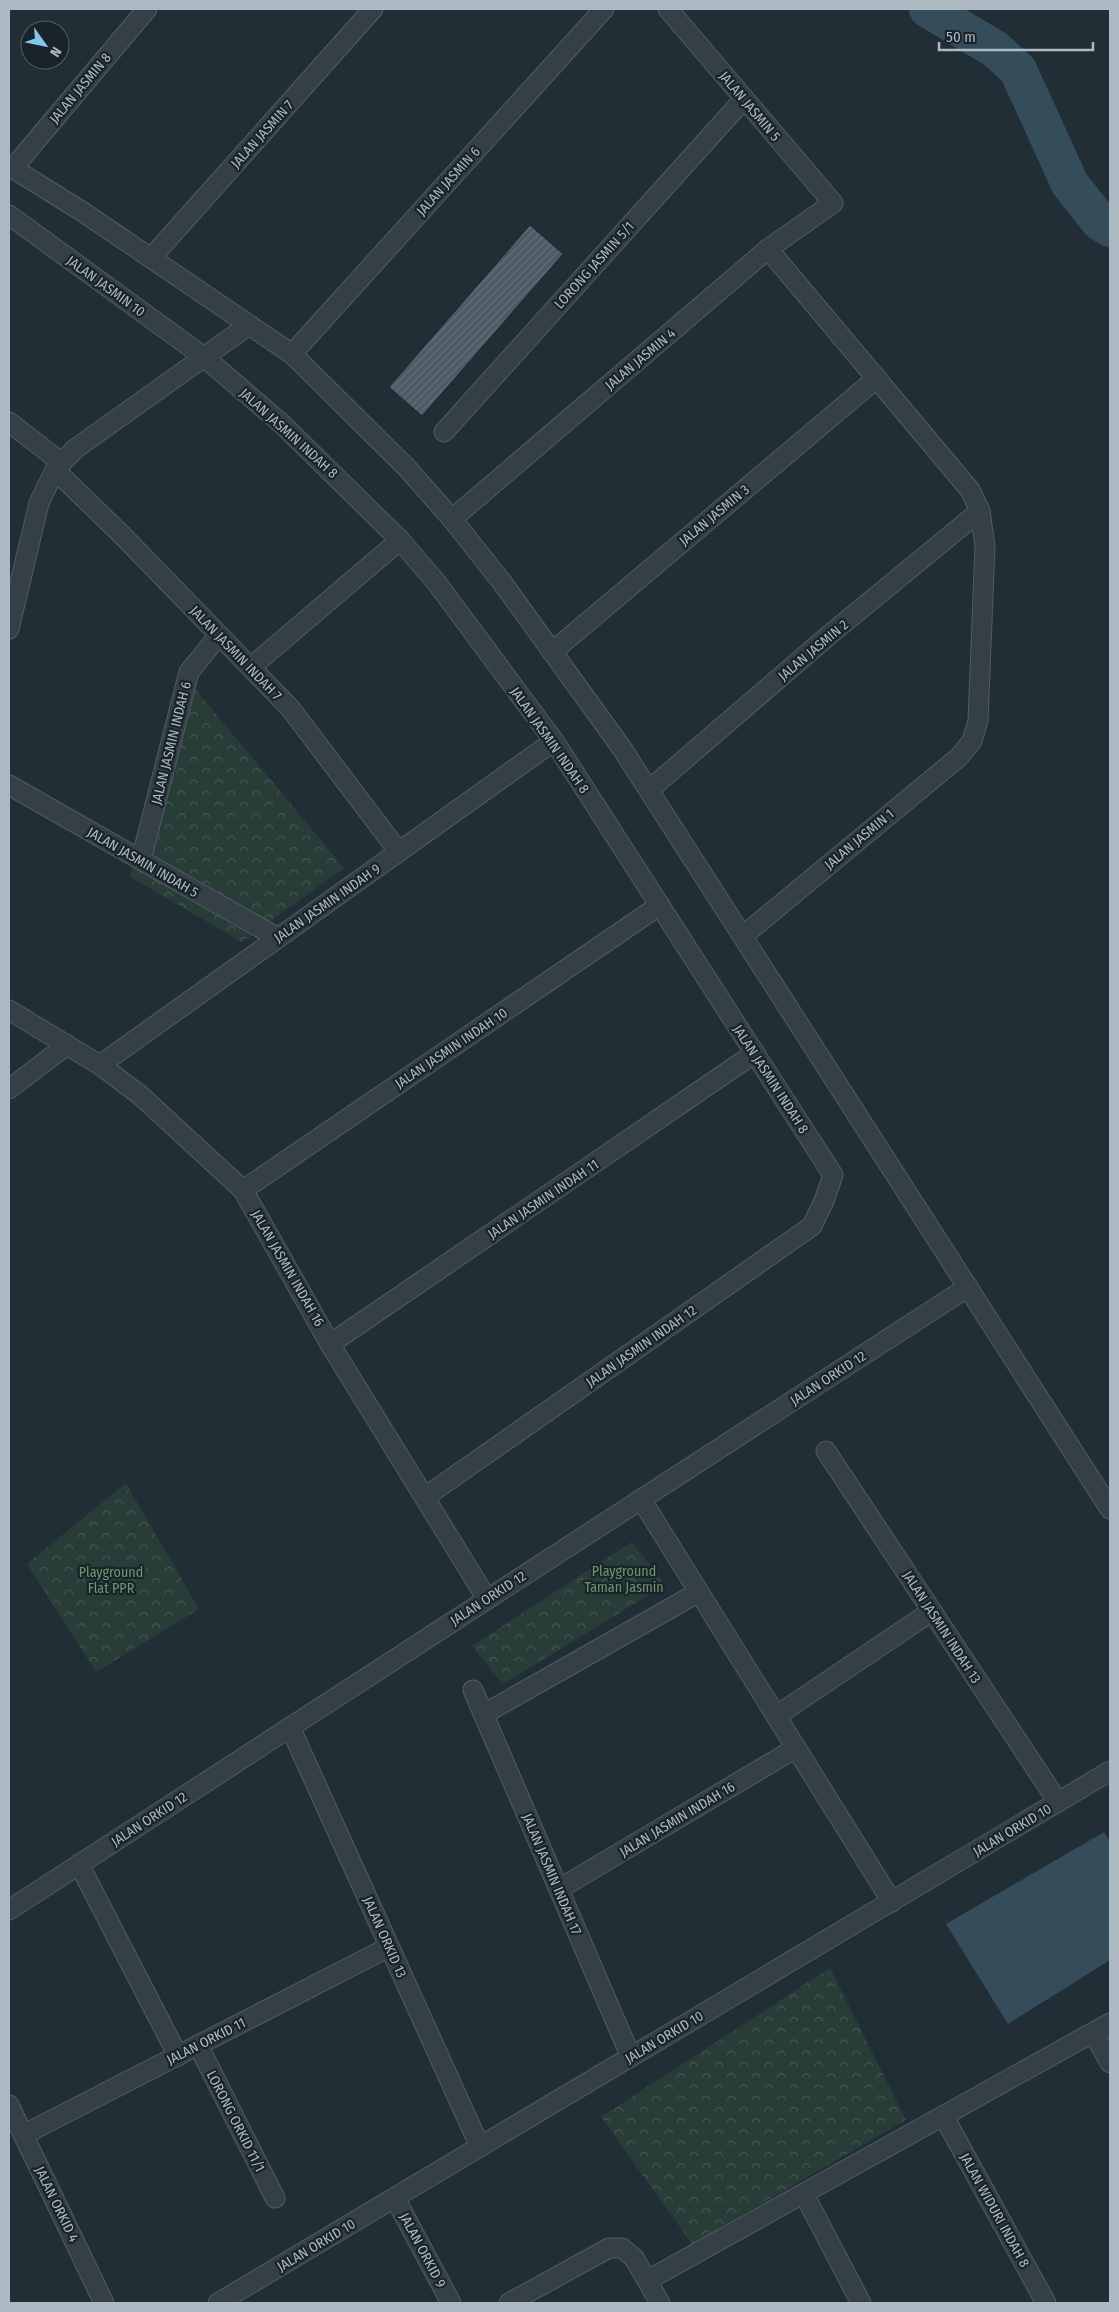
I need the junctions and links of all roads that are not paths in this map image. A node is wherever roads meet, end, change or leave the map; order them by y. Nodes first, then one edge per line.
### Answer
1 (147, 9) edge
2 (372, 9) edge
3 (604, 9) edge
4 (668, 9) edge
5 (744, 99) junction
6 (11, 167) edge
7 (833, 203) joint
8 (9, 215) edge
9 (768, 249) junction
10 (151, 258) junction
11 (249, 325) junction
12 (292, 354) junction
13 (204, 357) junction
14 (877, 378) junction
15 (9, 422) edge
16 (444, 432) dead end
17 (58, 466) junction
18 (980, 512) junction
19 (452, 519) junction
20 (400, 540) junction
21 (9, 624) edge
22 (219, 635) junction
23 (552, 652) junction
24 (251, 667) junction
25 (554, 741) junction
26 (9, 785) edge
27 (649, 790) junction
28 (399, 852) junction
29 (141, 860) junction
30 (660, 905) junction
31 (744, 935) junction
32 (278, 938) junction
33 (9, 1010) edge
34 (67, 1045) junction
35 (755, 1053) junction
36 (100, 1065) junction
37 (9, 1089) edge
38 (833, 1175) joint
39 (244, 1190) junction
40 (968, 1287) junction
41 (330, 1344) junction
42 (826, 1451) dead end
43 (425, 1497) junction
44 (641, 1499) junction
45 (1110, 1509) edge
46 (699, 1592) junction
47 (487, 1599) junction
48 (932, 1612) junction
49 (473, 1690) dead end
50 (484, 1714) junction
51 (776, 1716) junction
52 (290, 1727) junction
53 (796, 1748) junction
54 (1110, 1772) edge
55 (1058, 1802) junction
56 (79, 1864) junction
57 (559, 1889) junction
58 (892, 1902) junction
59 (9, 1910) edge
60 (389, 1947) junction
61 (1110, 2023) edge
62 (1094, 2034) junction
63 (198, 2045) junction
64 (178, 2056) junction
65 (631, 2057) junction
66 (1110, 2063) edge
67 (9, 2105) edge
68 (944, 2117) junction
69 (23, 2135) junction
70 (480, 2147) junction
71 (804, 2194) junction
72 (275, 2198) dead end
73 (396, 2198) junction
74 (648, 2280) junction
75 (104, 2303) edge
76 (218, 2303) edge
77 (451, 2303) edge
78 (509, 2303) edge
79 (660, 2303) edge
80 (861, 2303) edge
81 (1046, 2303) edge

1 - 6 street, JALAN JASMIN 8
2 - 10 street, JALAN JASMIN 7
3 - 12 street, JALAN JASMIN 6
4 - 5 street, JALAN JASMIN 5
5 - 7 street, JALAN JASMIN 5
5 - 16 street, LORONG JASMIN 5/1
6 - 10 street
7 - 9 street, JALAN JASMIN 4
8 - 13 street, JALAN JASMIN 10
9 - 14 street
9 - 19 street, JALAN JASMIN 4
10 - 11 street
11 - 12 street
11 - 13 street
12 - 19 street
13 - 17 street
13 - 20 street, JALAN JASMIN INDAH 8
14 - 18 street
14 - 23 street, JALAN JASMIN 3
15 - 17 street, JALAN JASMIN INDAH 7
17 - 21 street
17 - 22 street, JALAN JASMIN INDAH 7
18 - 27 street, JALAN JASMIN 2
18 - 31 street, JALAN JASMIN 1
19 - 23 street
20 - 24 street
20 - 25 street, JALAN JASMIN INDAH 8
22 - 24 street, JALAN JASMIN INDAH 7
22 - 29 street, JALAN JASMIN INDAH 6
23 - 27 street
24 - 28 street, JALAN JASMIN INDAH 7
25 - 28 street, JALAN JASMIN INDAH 9
25 - 30 street, JALAN JASMIN INDAH 8
26 - 29 street, JALAN JASMIN INDAH 5
27 - 31 street
28 - 32 street, JALAN JASMIN INDAH 9
29 - 32 street, JALAN JASMIN INDAH 5
30 - 35 street, JALAN JASMIN INDAH 8
30 - 39 street, JALAN JASMIN INDAH 10
31 - 40 street
32 - 36 street, JALAN JASMIN INDAH 9
33 - 34 street, JALAN JASMIN INDAH 16
34 - 36 street, JALAN JASMIN INDAH 16
34 - 37 street
35 - 38 street, JALAN JASMIN INDAH 8
35 - 41 street, JALAN JASMIN INDAH 11
36 - 39 street, JALAN JASMIN INDAH 16
38 - 43 street, JALAN JASMIN INDAH 12
39 - 41 street, JALAN JASMIN INDAH 16
40 - 44 street, JALAN ORKID 12
40 - 45 street
41 - 43 street, JALAN JASMIN INDAH 16
42 - 48 street, JALAN JASMIN INDAH 13
43 - 47 street, JALAN JASMIN INDAH 16
44 - 46 street
44 - 47 street, JALAN ORKID 12
46 - 50 street
46 - 51 street
47 - 52 street, JALAN ORKID 12
48 - 51 street
48 - 55 street, JALAN JASMIN INDAH 13
49 - 50 street, JALAN JASMIN INDAH 17
50 - 57 street, JALAN JASMIN INDAH 17
51 - 53 street
52 - 56 street, JALAN ORKID 12
52 - 60 street, JALAN ORKID 13
53 - 57 street, JALAN JASMIN INDAH 16
53 - 58 street
54 - 55 street, JALAN ORKID 10
55 - 58 street, JALAN ORKID 10
56 - 59 street, JALAN ORKID 12
56 - 64 street
57 - 65 street, JALAN JASMIN INDAH 17
58 - 65 street, JALAN ORKID 10
60 - 63 street, JALAN ORKID 11
60 - 70 street, JALAN ORKID 13
61 - 62 street
62 - 66 street
62 - 68 street
63 - 64 street, JALAN ORKID 11
63 - 72 street, LORONG ORKID 11/1
64 - 69 street, JALAN ORKID 11
65 - 70 street, JALAN ORKID 10
67 - 69 street, JALAN ORKID 4
68 - 71 street
68 - 81 street, JALAN WIDURI INDAH 8
69 - 75 street, JALAN ORKID 4
70 - 73 street, JALAN ORKID 10
71 - 74 street
71 - 80 street
73 - 76 street, JALAN ORKID 10
73 - 77 street, JALAN ORKID 9
74 - 78 street
74 - 79 street

